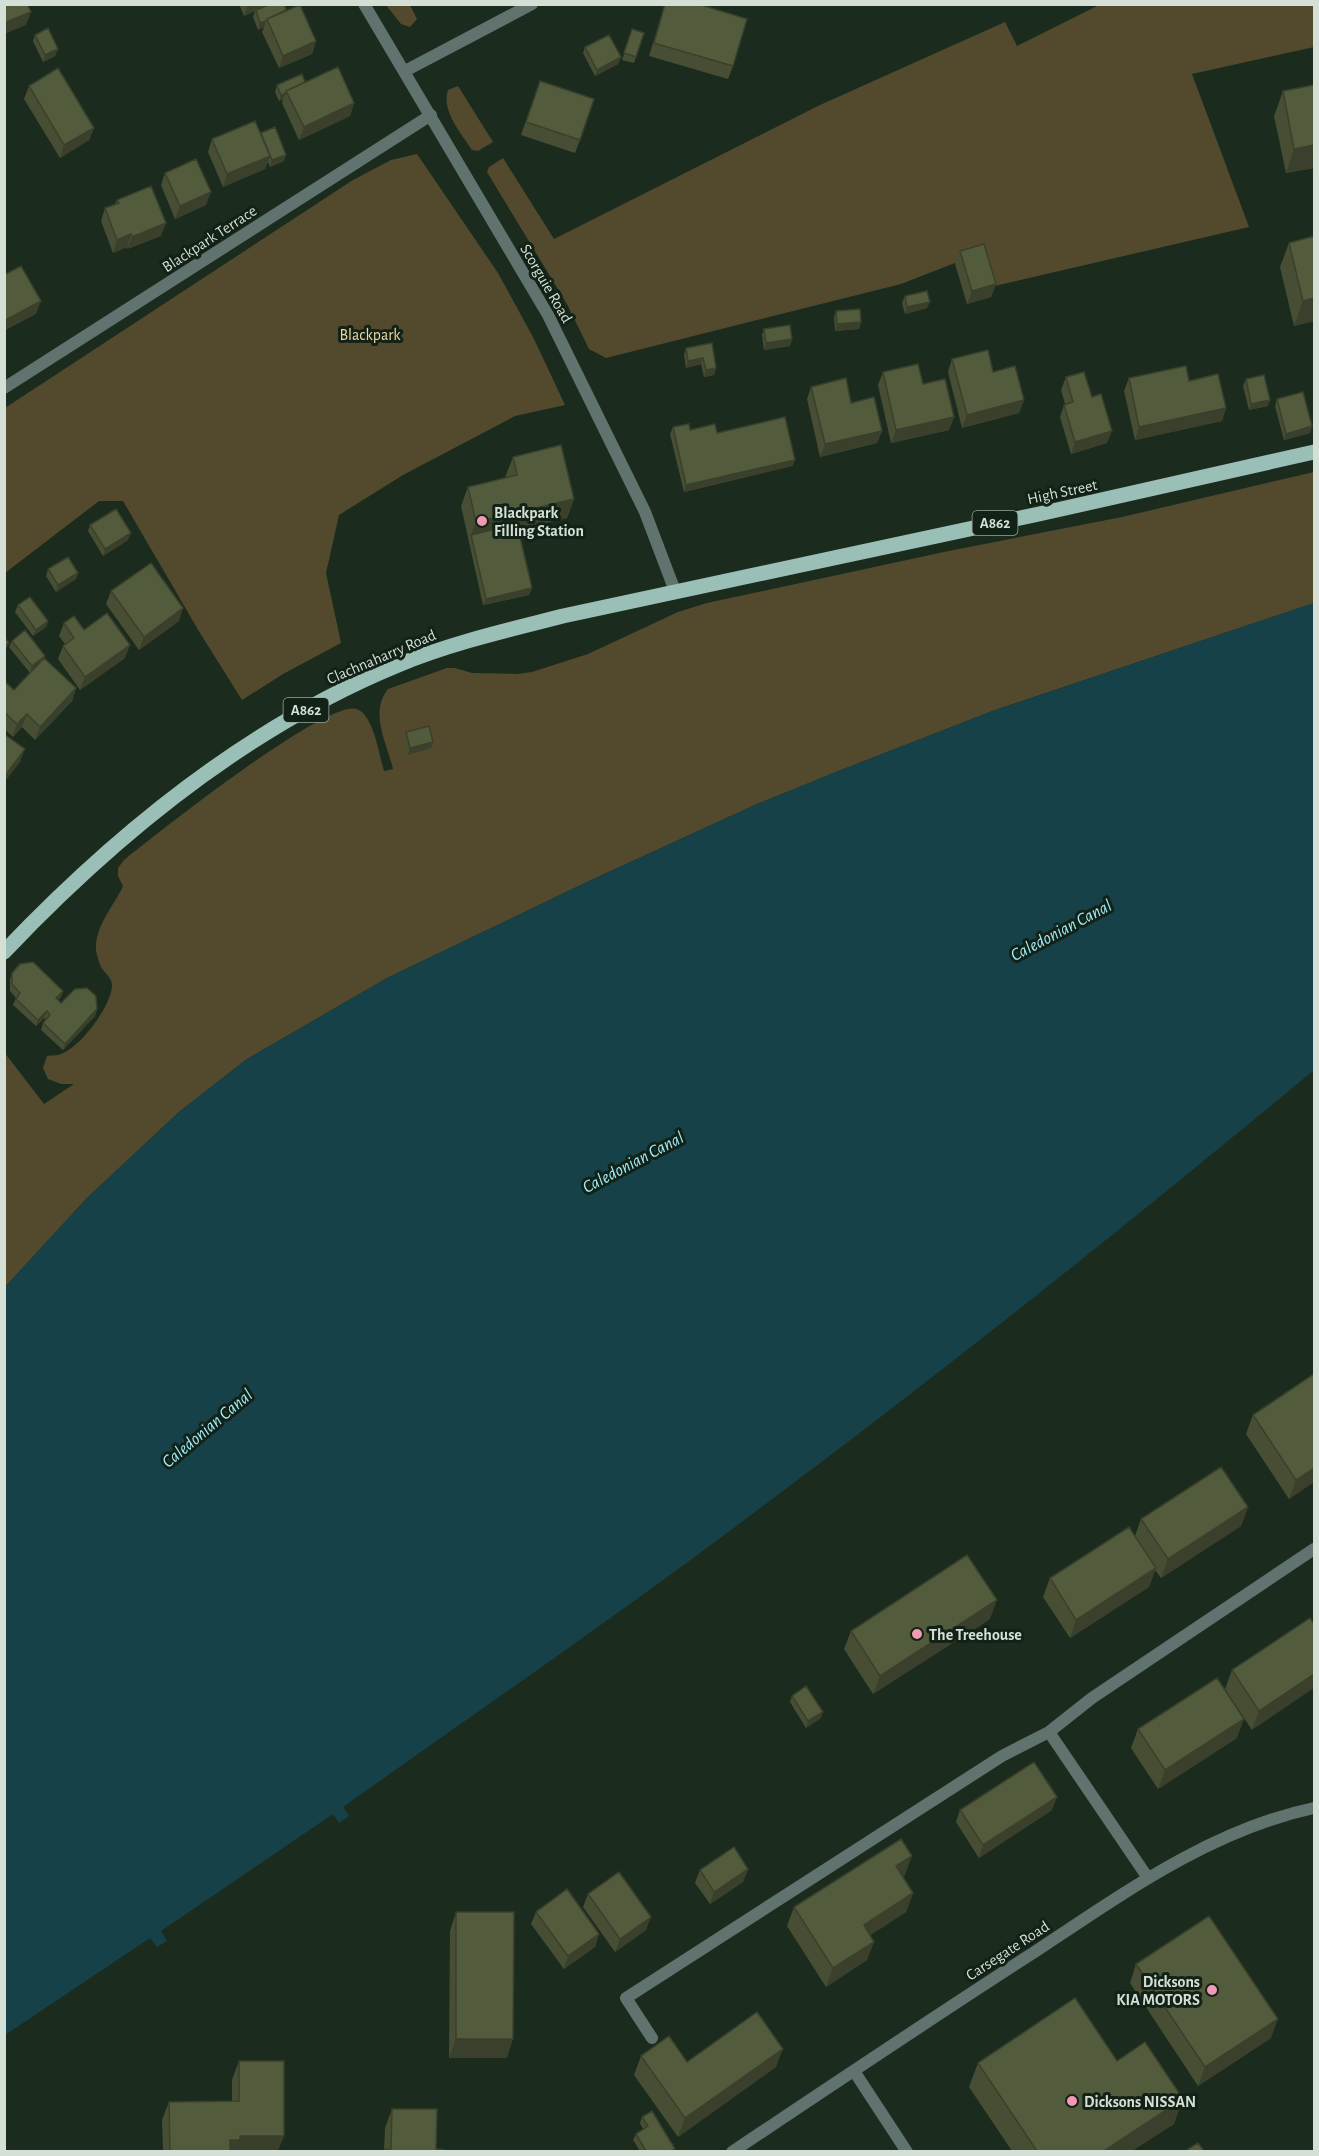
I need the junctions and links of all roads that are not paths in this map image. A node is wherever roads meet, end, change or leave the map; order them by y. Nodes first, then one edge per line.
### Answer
1 (364, 4) edge
2 (532, 4) edge
3 (405, 71) junction
4 (430, 115) junction
5 (4, 388) edge
6 (1314, 452) edge
7 (675, 591) junction
8 (4, 952) edge
9 (1314, 1549) edge
10 (1049, 1732) junction
11 (1314, 1808) edge
12 (1148, 1878) junction
13 (652, 2038) dead end
14 (854, 2071) junction
15 (732, 2151) edge
16 (907, 2151) edge

1 - 3 street, Scorguie Road
2 - 3 street
3 - 4 street, Scorguie Road
4 - 5 street, Blackpark Terrace
4 - 7 street, Scorguie Road
6 - 7 main road, High Street / A862
7 - 8 main road, Clachnaharry Road / A862
9 - 10 street
10 - 12 street
10 - 13 street
11 - 12 street, Carsegate Road
12 - 14 street, Carsegate Road
14 - 15 street, Carsegate Road
14 - 16 street

